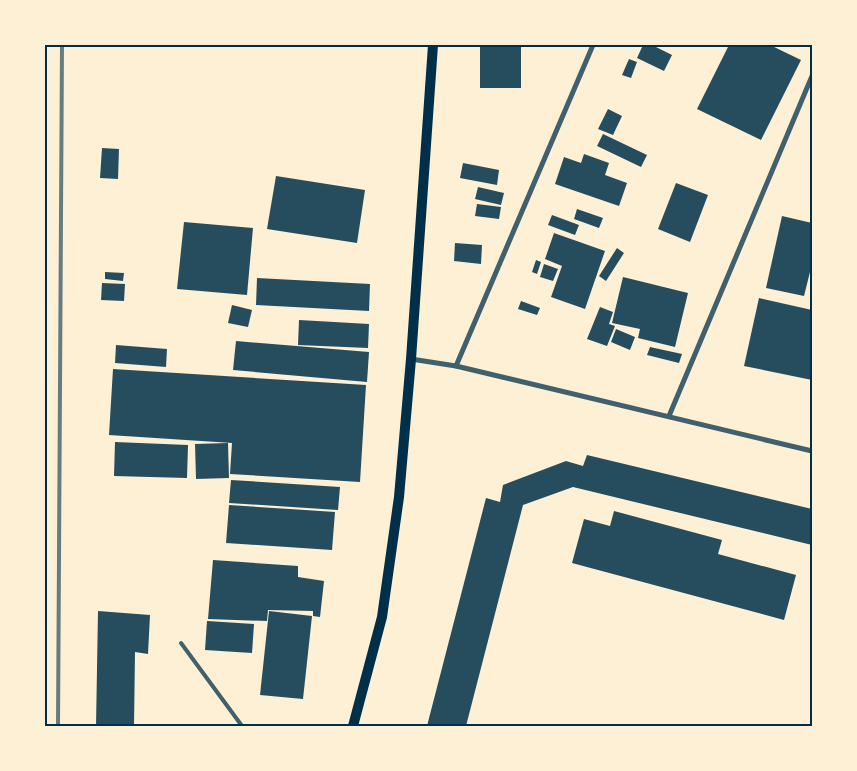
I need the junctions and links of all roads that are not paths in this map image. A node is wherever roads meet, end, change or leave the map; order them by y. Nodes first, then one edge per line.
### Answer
1 (433, 45) edge
2 (593, 45) edge
3 (812, 76) edge
4 (410, 359) junction
5 (456, 366) junction
6 (669, 416) junction
7 (812, 451) edge
8 (181, 643) dead end
9 (242, 726) edge
10 (353, 726) edge

1 - 4 main road
2 - 5 street
3 - 6 street
4 - 5 street
4 - 10 main road
5 - 6 street
6 - 7 street
8 - 9 lane

